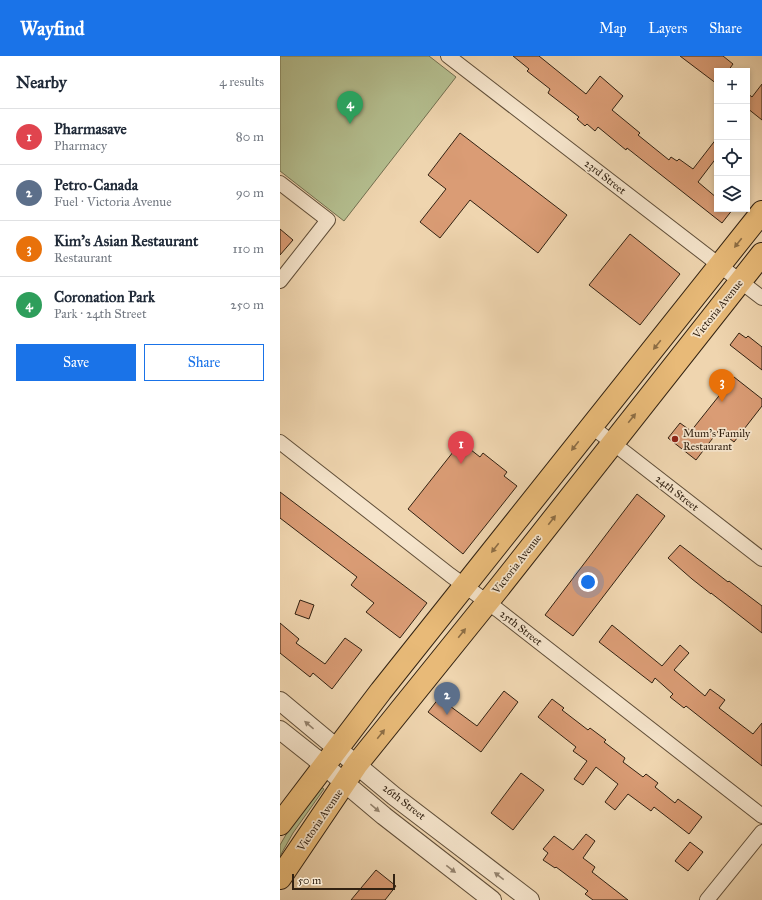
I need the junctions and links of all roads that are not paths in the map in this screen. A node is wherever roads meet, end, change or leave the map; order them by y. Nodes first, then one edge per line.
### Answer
1 (454, 58) edge
2 (280, 183) edge
3 (762, 212) edge
4 (762, 254) edge
5 (720, 266) junction
6 (280, 281) edge
7 (740, 282) junction
8 (762, 298) edge
9 (591, 426) junction
10 (280, 442) edge
11 (612, 442) junction
12 (762, 559) edge
13 (465, 586) junction
14 (487, 602) junction
15 (280, 701) edge
16 (280, 730) edge
17 (331, 757) junction
18 (357, 764) junction
19 (345, 783) junction
20 (762, 816) edge
21 (280, 824) edge
22 (434, 826) junction
23 (762, 832) edge
24 (420, 845) junction
25 (280, 878) edge
26 (492, 900) edge
27 (530, 900) edge
28 (707, 900) edge

1 - 5 street, 23rd Street
2 - 6 street
3 -> 5 main road
4 - 7 main road, Victoria Avenue
5 - 7 street, 23rd Street
5 -> 9 main road
7 - 8 street, 23rd Street
11 -> 7 main road, Victoria Avenue
9 - 11 street, 24th Street
9 -> 13 main road
10 - 13 street, 25th Street
11 - 12 street, 24th Street
14 -> 11 main road, Victoria Avenue
13 - 14 street, 25th Street
13 - 17 main road
18 -> 14 main road, Victoria Avenue
14 - 20 street, 25th Street
17 -> 15 street, 26th Street
16 - 17 street, 26th Street
17 - 18 street, 26th Street
17 - 19 street, 26th Street
17 - 21 main road
18 - 19 main road, Victoria Avenue
18 - 22 street, 26th Street
19 -> 24 street, 26th Street
19 - 25 main road, Victoria Avenue
22 - 24 street
27 -> 22 street, 26th Street
23 - 28 street
24 -> 26 street, 26th Street

